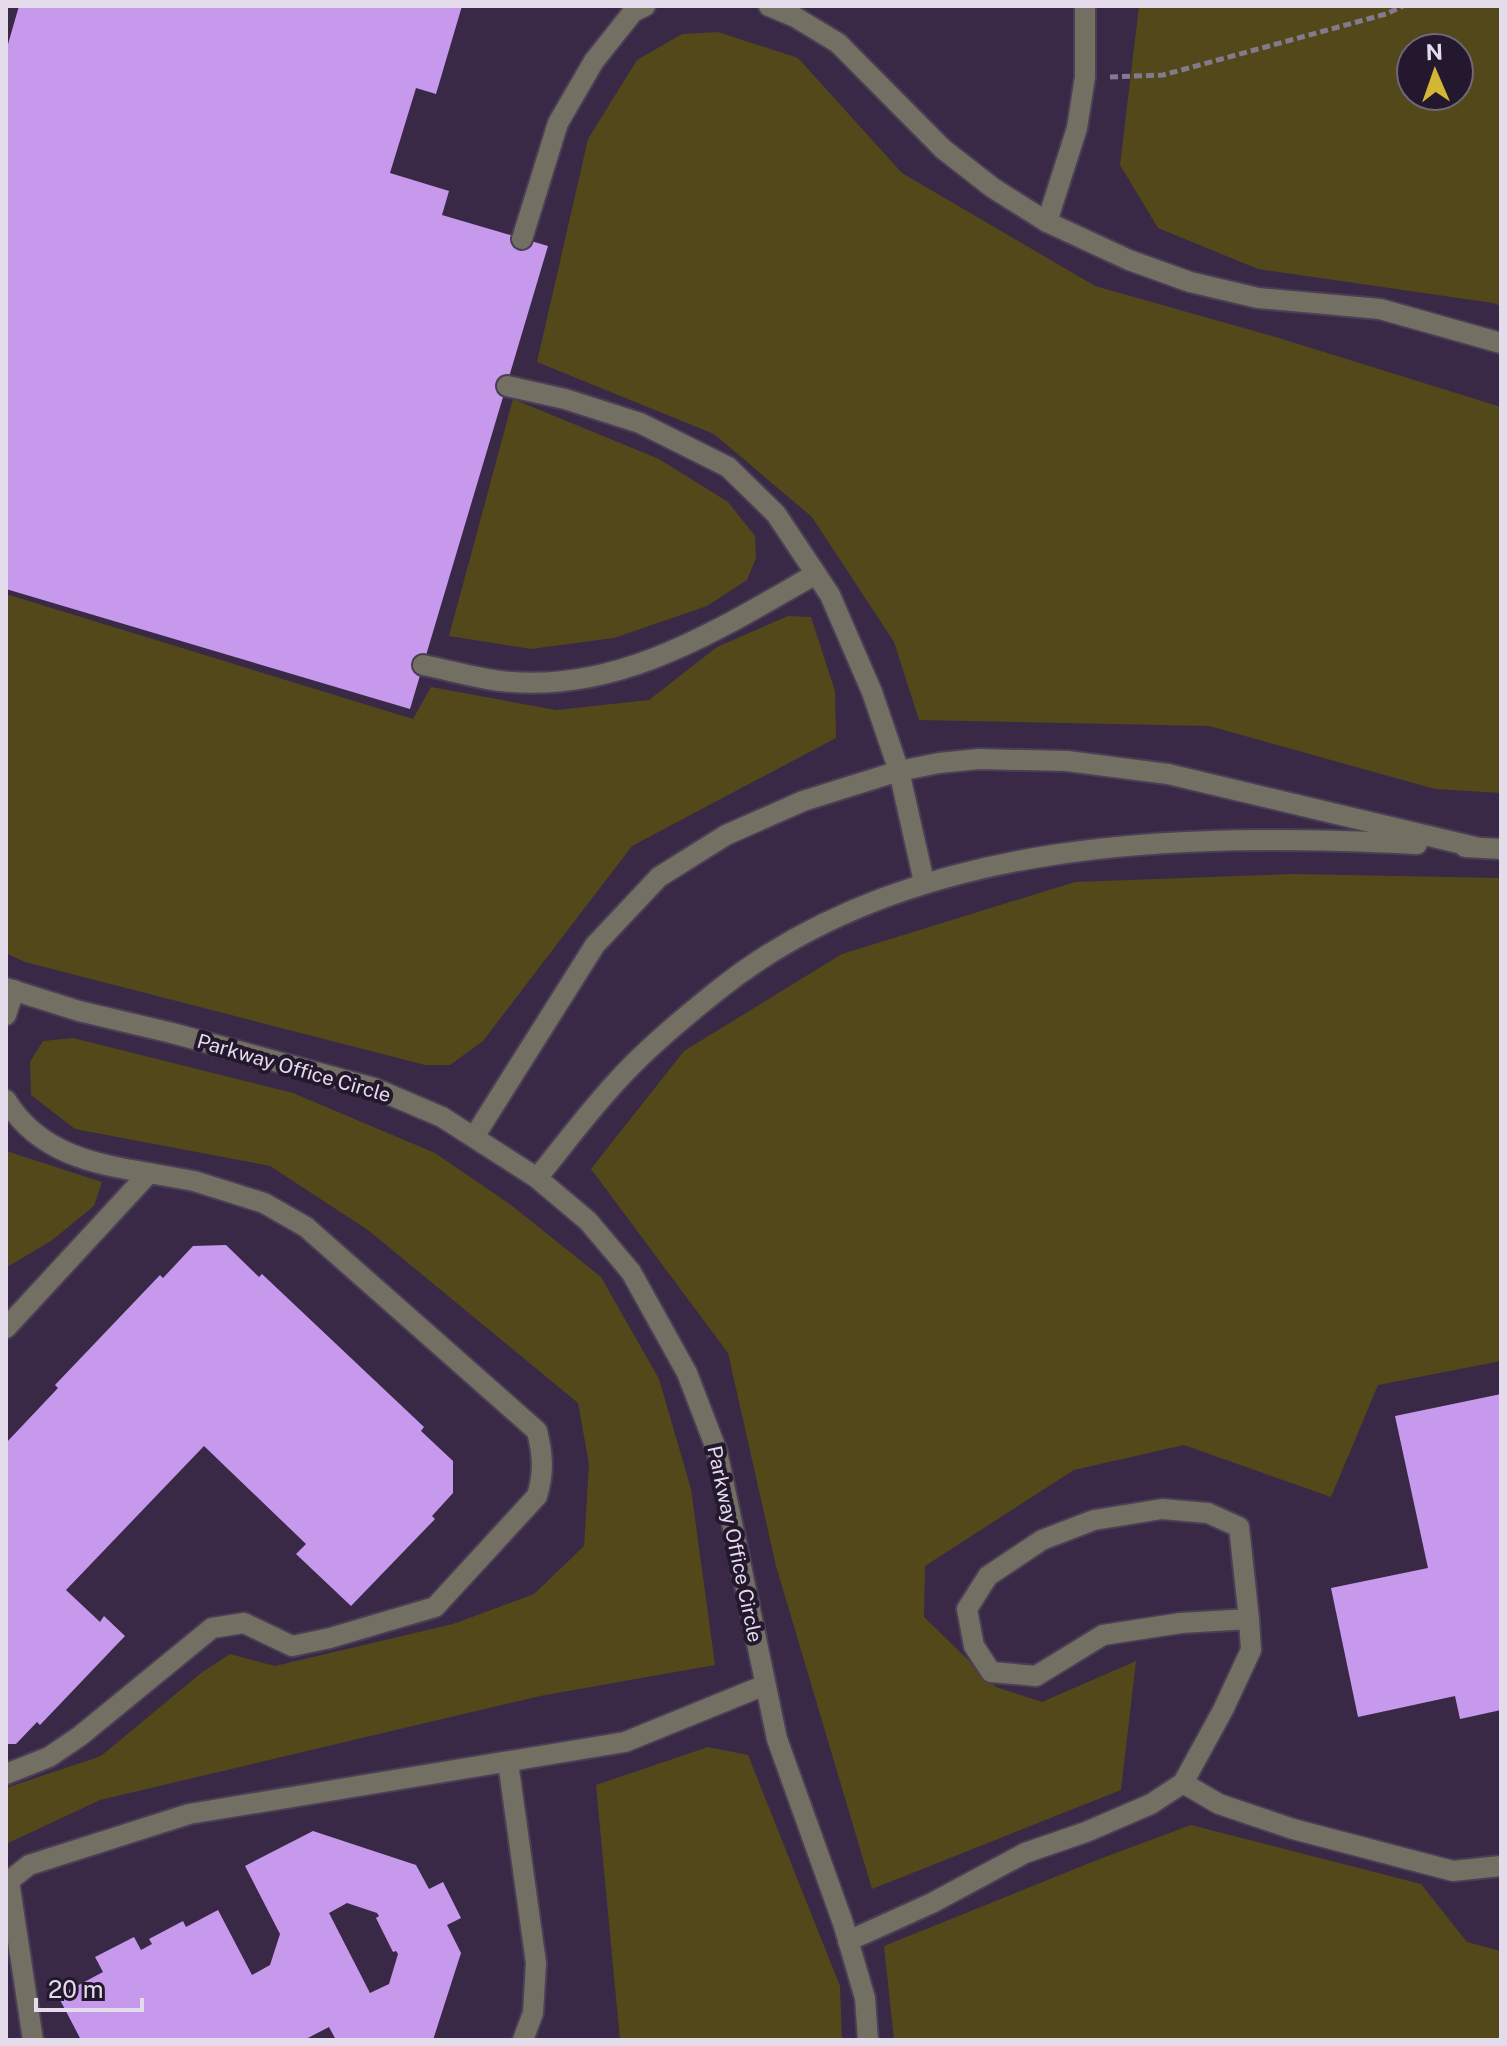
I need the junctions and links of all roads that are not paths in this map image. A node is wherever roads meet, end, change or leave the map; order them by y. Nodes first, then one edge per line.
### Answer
1 (769, 6) edge
2 (1085, 6) edge
3 (634, 8) edge
4 (1047, 222) junction
5 (522, 239) dead end
6 (1501, 343) edge
7 (507, 386) dead end
8 (816, 574) junction
9 (423, 665) dead end
10 (899, 771) junction
11 (1475, 847) junction
12 (1501, 849) edge
13 (924, 882) junction
14 (10, 989) edge
15 (6, 1015) edge
16 (6, 1100) edge
17 (474, 1137) junction
18 (149, 1173) junction
19 (537, 1178) junction
20 (8, 1324) edge
21 (1249, 1619) junction
22 (765, 1685) junction
23 (508, 1762) junction
24 (6, 1774) edge
25 (1183, 1783) junction
26 (1501, 1866) edge
27 (848, 1941) junction
28 (33, 2040) edge
29 (523, 2040) edge
30 (868, 2040) edge

1 - 4 street
2 - 4 street
3 - 5 street
4 - 6 street
7 - 8 street
8 - 9 street
8 - 10 street
10 - 11 street
10 - 13 street
10 - 17 street
11 - 12 street
11 - 13 street
13 - 19 street
14 - 15 street
14 - 17 street, Parkway Office Circle
16 - 18 street
17 - 19 street, Parkway Office Circle
18 - 20 street
18 - 24 street
19 - 22 street, Parkway Office Circle
21 - 21 street
21 - 25 street
22 - 23 street
22 - 27 street, Parkway Office Circle
23 - 28 street
23 - 29 street
25 - 26 street
25 - 27 street
27 - 30 street, Parkway Office Circle

